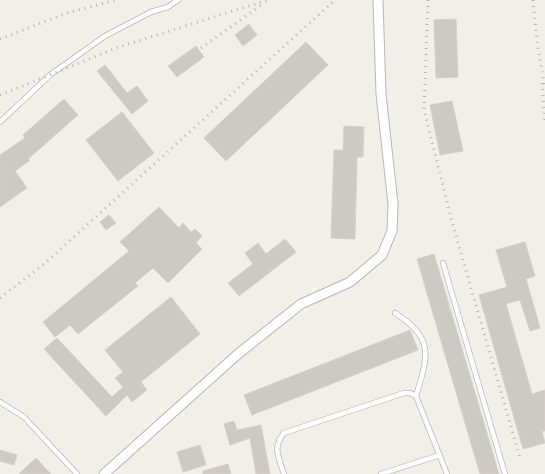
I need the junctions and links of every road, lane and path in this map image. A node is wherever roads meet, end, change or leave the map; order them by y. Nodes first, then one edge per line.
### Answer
1 (178, 0) edge
2 (378, 0) edge
3 (0, 122) edge
4 (443, 263) dead end
5 (395, 313) dead end
6 (416, 396) junction
7 (0, 402) edge
8 (440, 455) junction
9 (77, 474) edge
10 (104, 474) edge
11 (284, 474) edge
12 (381, 474) edge
13 (448, 474) edge
14 (506, 474) edge

1 - 3 lane
2 - 10 street
4 - 14 lane
5 - 6 lane
6 - 8 lane
6 - 11 lane
7 - 9 lane
8 - 12 lane
8 - 13 lane

